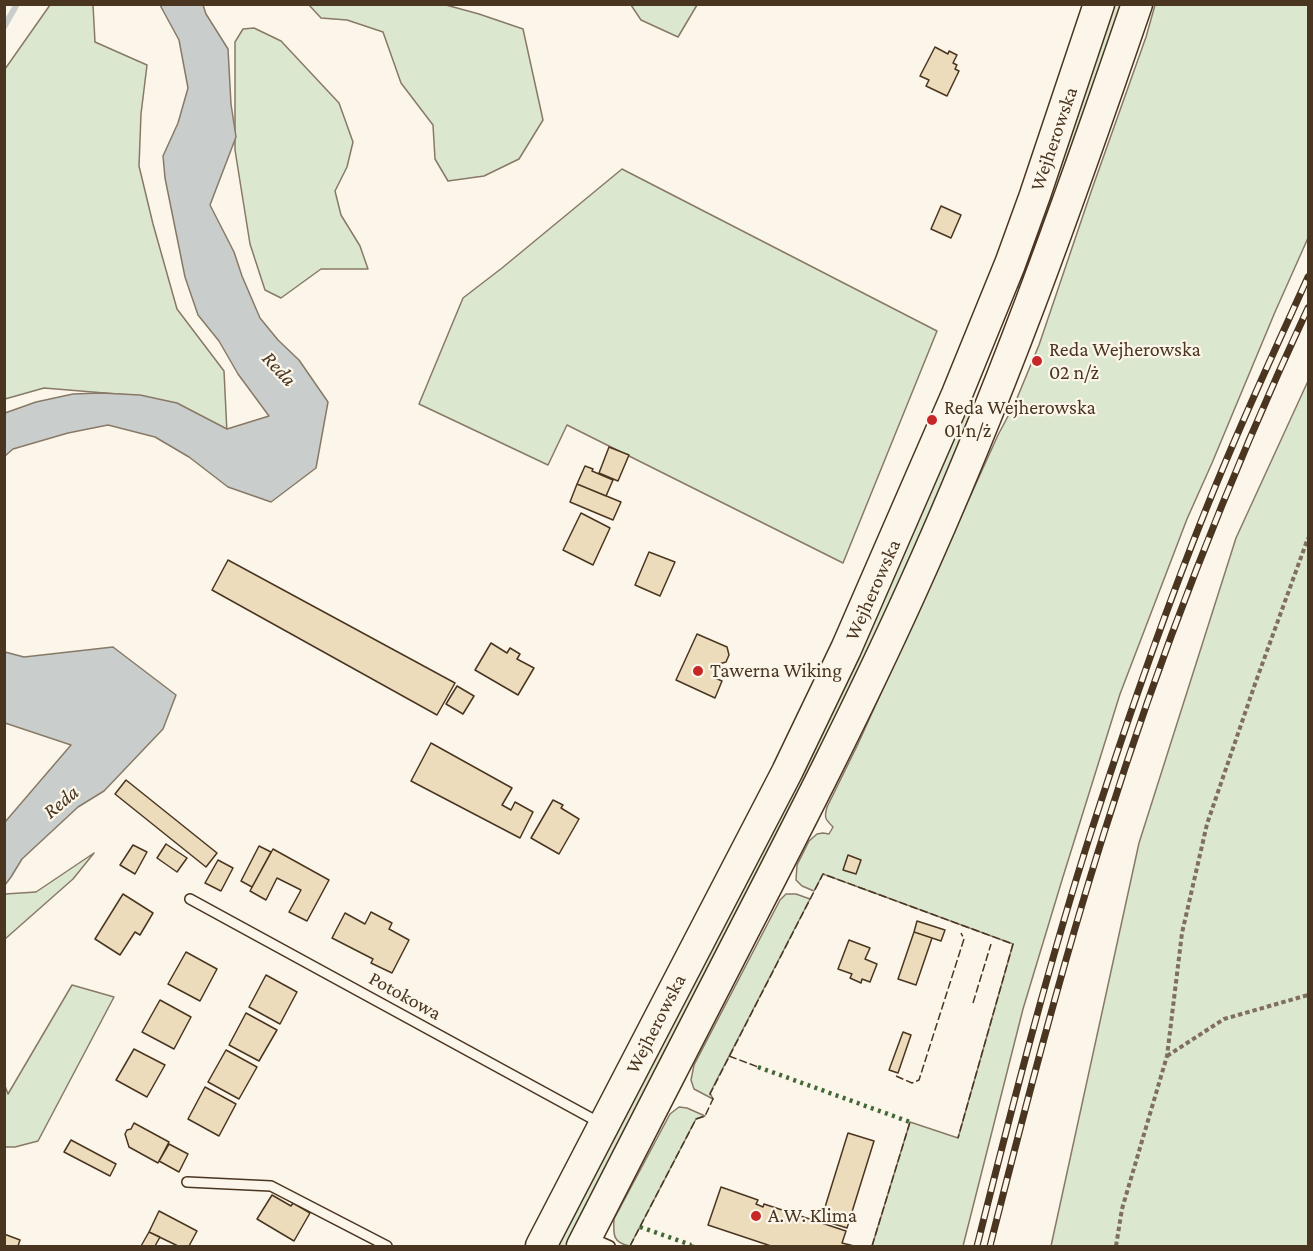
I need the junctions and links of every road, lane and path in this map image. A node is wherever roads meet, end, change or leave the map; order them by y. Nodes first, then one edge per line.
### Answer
1 (1100, 4) edge
2 (1137, 4) edge
3 (987, 323) junction
4 (1018, 336) junction
5 (1308, 538) edge
6 (190, 899) dead end
7 (1308, 995) edge
8 (1167, 1056) junction
9 (604, 1125) junction
10 (187, 1182) dead end
11 (593, 1243) edge
12 (387, 1246) edge
13 (541, 1246) edge
14 (1116, 1246) edge

1 - 3 main road, Wejherowska
2 - 4 main road, Wejherowska
3 - 4 main road
3 - 9 main road, Wejherowska
4 - 11 main road, Wejherowska
5 - 8 path
6 - 9 lane, Potokowa
7 - 8 path
8 - 14 path
9 - 13 main road, Wejherowska
10 - 12 lane

